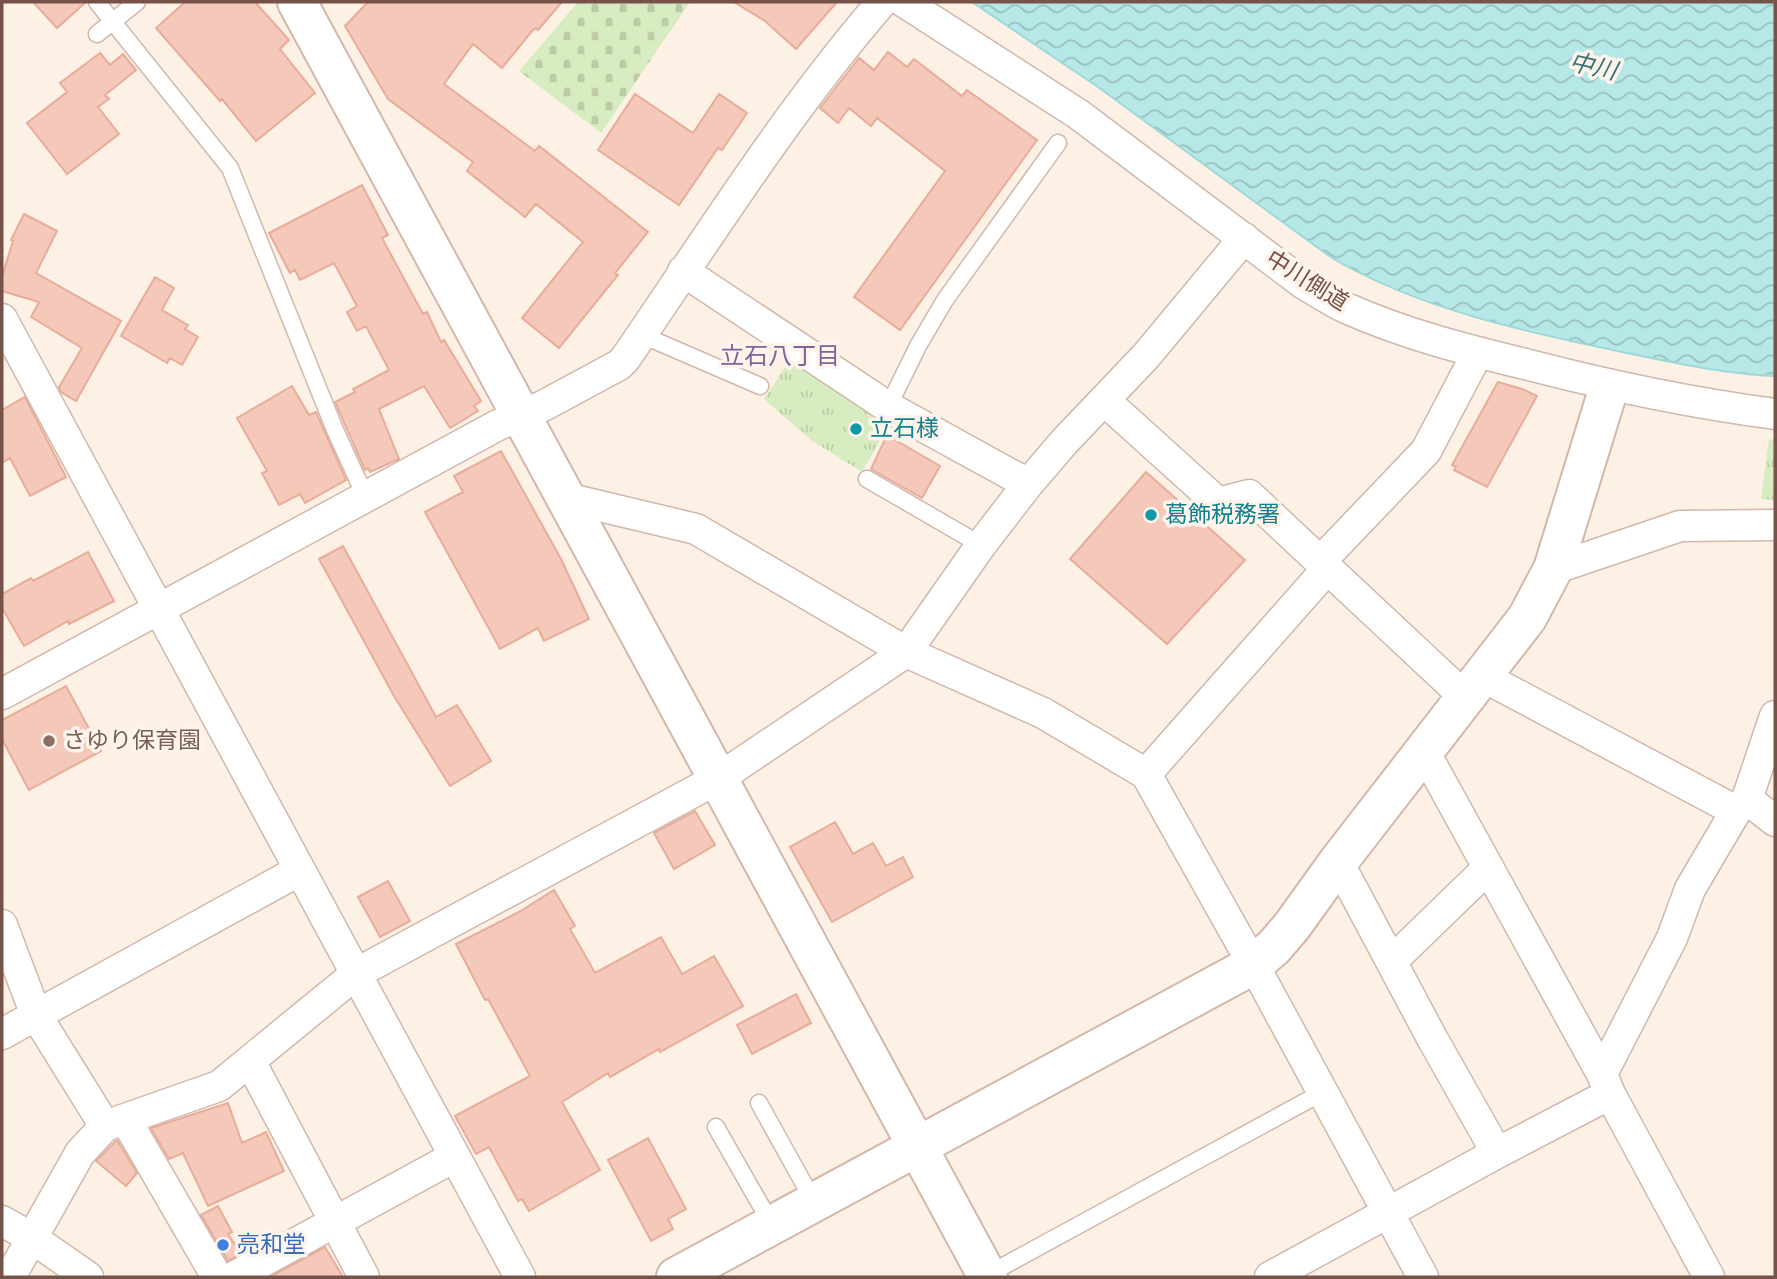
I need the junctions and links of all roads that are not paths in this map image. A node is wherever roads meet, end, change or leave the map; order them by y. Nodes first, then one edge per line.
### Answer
1 (97, 2) edge
2 (137, 2) edge
3 (298, 2) edge
4 (882, 2) edge
5 (904, 2) edge
6 (113, 22) junction
7 (97, 34) dead end
8 (1058, 143) dead end
9 (1244, 239) junction
10 (683, 271) junction
11 (2, 319) edge
12 (642, 335) junction
13 (1478, 352) junction
14 (760, 386) dead end
15 (1607, 391) junction
16 (1104, 400) junction
17 (888, 407) junction
18 (1775, 414) edge
19 (522, 416) junction
20 (867, 479) dead end
21 (1028, 484) junction
22 (366, 498) junction
23 (566, 498) junction
24 (1775, 526) edge
25 (981, 545) junction
26 (1324, 565) junction
27 (1553, 569) junction
28 (158, 607) junction
29 (906, 652) junction
30 (1474, 687) junction
31 (2, 694) edge
32 (1775, 716) edge
33 (1424, 751) junction
34 (1146, 774) junction
35 (719, 778) junction
36 (1742, 805) junction
37 (1775, 821) edge
38 (1338, 862) junction
39 (1488, 868) junction
40 (300, 870) junction
41 (2, 925) edge
42 (1392, 961) junction
43 (1253, 965) junction
44 (357, 973) junction
45 (36, 1015) junction
46 (2, 1034) edge
47 (250, 1061) junction
48 (1606, 1084) junction
49 (1323, 1092) junction
50 (759, 1103) dead end
51 (115, 1123) junction
52 (716, 1127) dead end
53 (917, 1147) junction
54 (1497, 1153) junction
55 (454, 1157) junction
56 (814, 1202) junction
57 (1389, 1214) junction
58 (2, 1221) edge
59 (334, 1223) junction
60 (772, 1225) junction
61 (32, 1238) junction
62 (986, 1276) edge
63 (10, 1277) edge
64 (88, 1277) edge
65 (217, 1277) edge
66 (234, 1277) edge
67 (365, 1277) edge
68 (520, 1277) edge
69 (676, 1277) edge
70 (1270, 1277) edge
71 (1423, 1277) edge
72 (1709, 1277) edge

1 - 6 lane
2 - 6 lane
3 - 19 street
4 - 10 street
5 - 9 street, 中川側道
6 - 7 lane
6 - 22 lane
8 - 17 lane
9 - 13 street, 中川側道
9 - 16 street
10 - 12 street
10 - 17 street
11 - 28 street
12 - 14 lane
12 - 19 street
13 - 15 street, 中川側道
13 - 26 street
15 - 18 street, 中川側道
15 - 27 street
16 - 21 street
16 - 26 street
17 - 21 street
19 - 22 street
19 - 23 street
20 - 25 lane
21 - 25 street
22 - 28 street
23 - 29 street
23 - 35 street
24 - 27 street
25 - 29 street
26 - 30 street
26 - 34 street
27 - 30 street
28 - 31 street
28 - 40 street
29 - 34 street
29 - 35 street
30 - 33 street
30 - 36 street
32 - 36 street
33 - 38 street
33 - 39 street
34 - 43 street
35 - 44 street
35 - 53 street
36 - 37 street
36 - 48 street
38 - 42 street
38 - 43 street
39 - 42 street
39 - 48 street
40 - 44 street
40 - 45 street
41 - 45 street
42 - 54 street
43 - 49 street
43 - 53 street
44 - 47 street
44 - 55 street
45 - 46 street
45 - 51 street
47 - 51 street
47 - 59 street
48 - 54 street
48 - 72 street
49 - 57 street
49 - 62 lane
50 - 56 lane
51 - 61 street
51 - 65 street
52 - 60 lane
53 - 56 street
53 - 62 street
54 - 57 street
55 - 59 street
55 - 68 street
56 - 60 street
57 - 70 street
57 - 71 street
58 - 61 street
59 - 66 street
59 - 67 street
60 - 69 street
61 - 63 street
61 - 64 street

